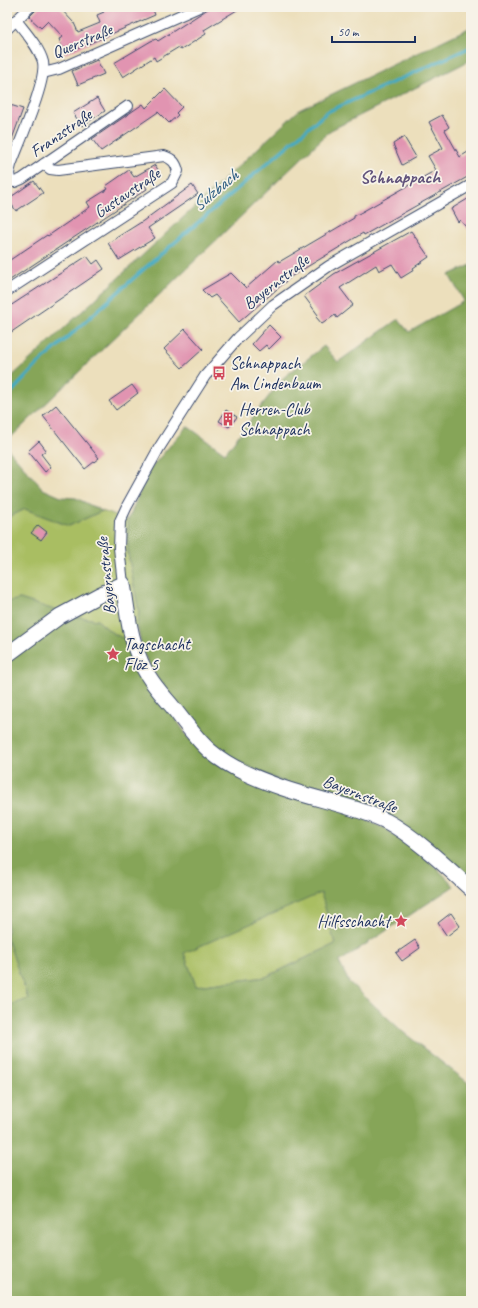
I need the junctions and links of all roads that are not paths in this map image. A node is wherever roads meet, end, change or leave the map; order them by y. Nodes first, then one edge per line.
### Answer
1 (30, 7) edge
2 (199, 7) edge
3 (16, 20) junction
4 (7, 29) edge
5 (43, 73) junction
6 (128, 106) dead end
7 (44, 164) junction
8 (9, 183) edge
9 (471, 185) edge
10 (7, 291) edge
11 (123, 584) junction
12 (7, 655) edge
13 (471, 890) edge

1 - 3 street
2 - 5 street, Querstraße
3 - 4 street
3 - 5 street, Franzstraße
5 - 8 street, Franzstraße
6 - 7 street, Franzstraße
7 - 8 street, Franzstraße
7 - 10 street, Gustavstraße
9 - 11 street, Bayernstraße
11 - 12 street
11 - 13 street, Bayernstraße

